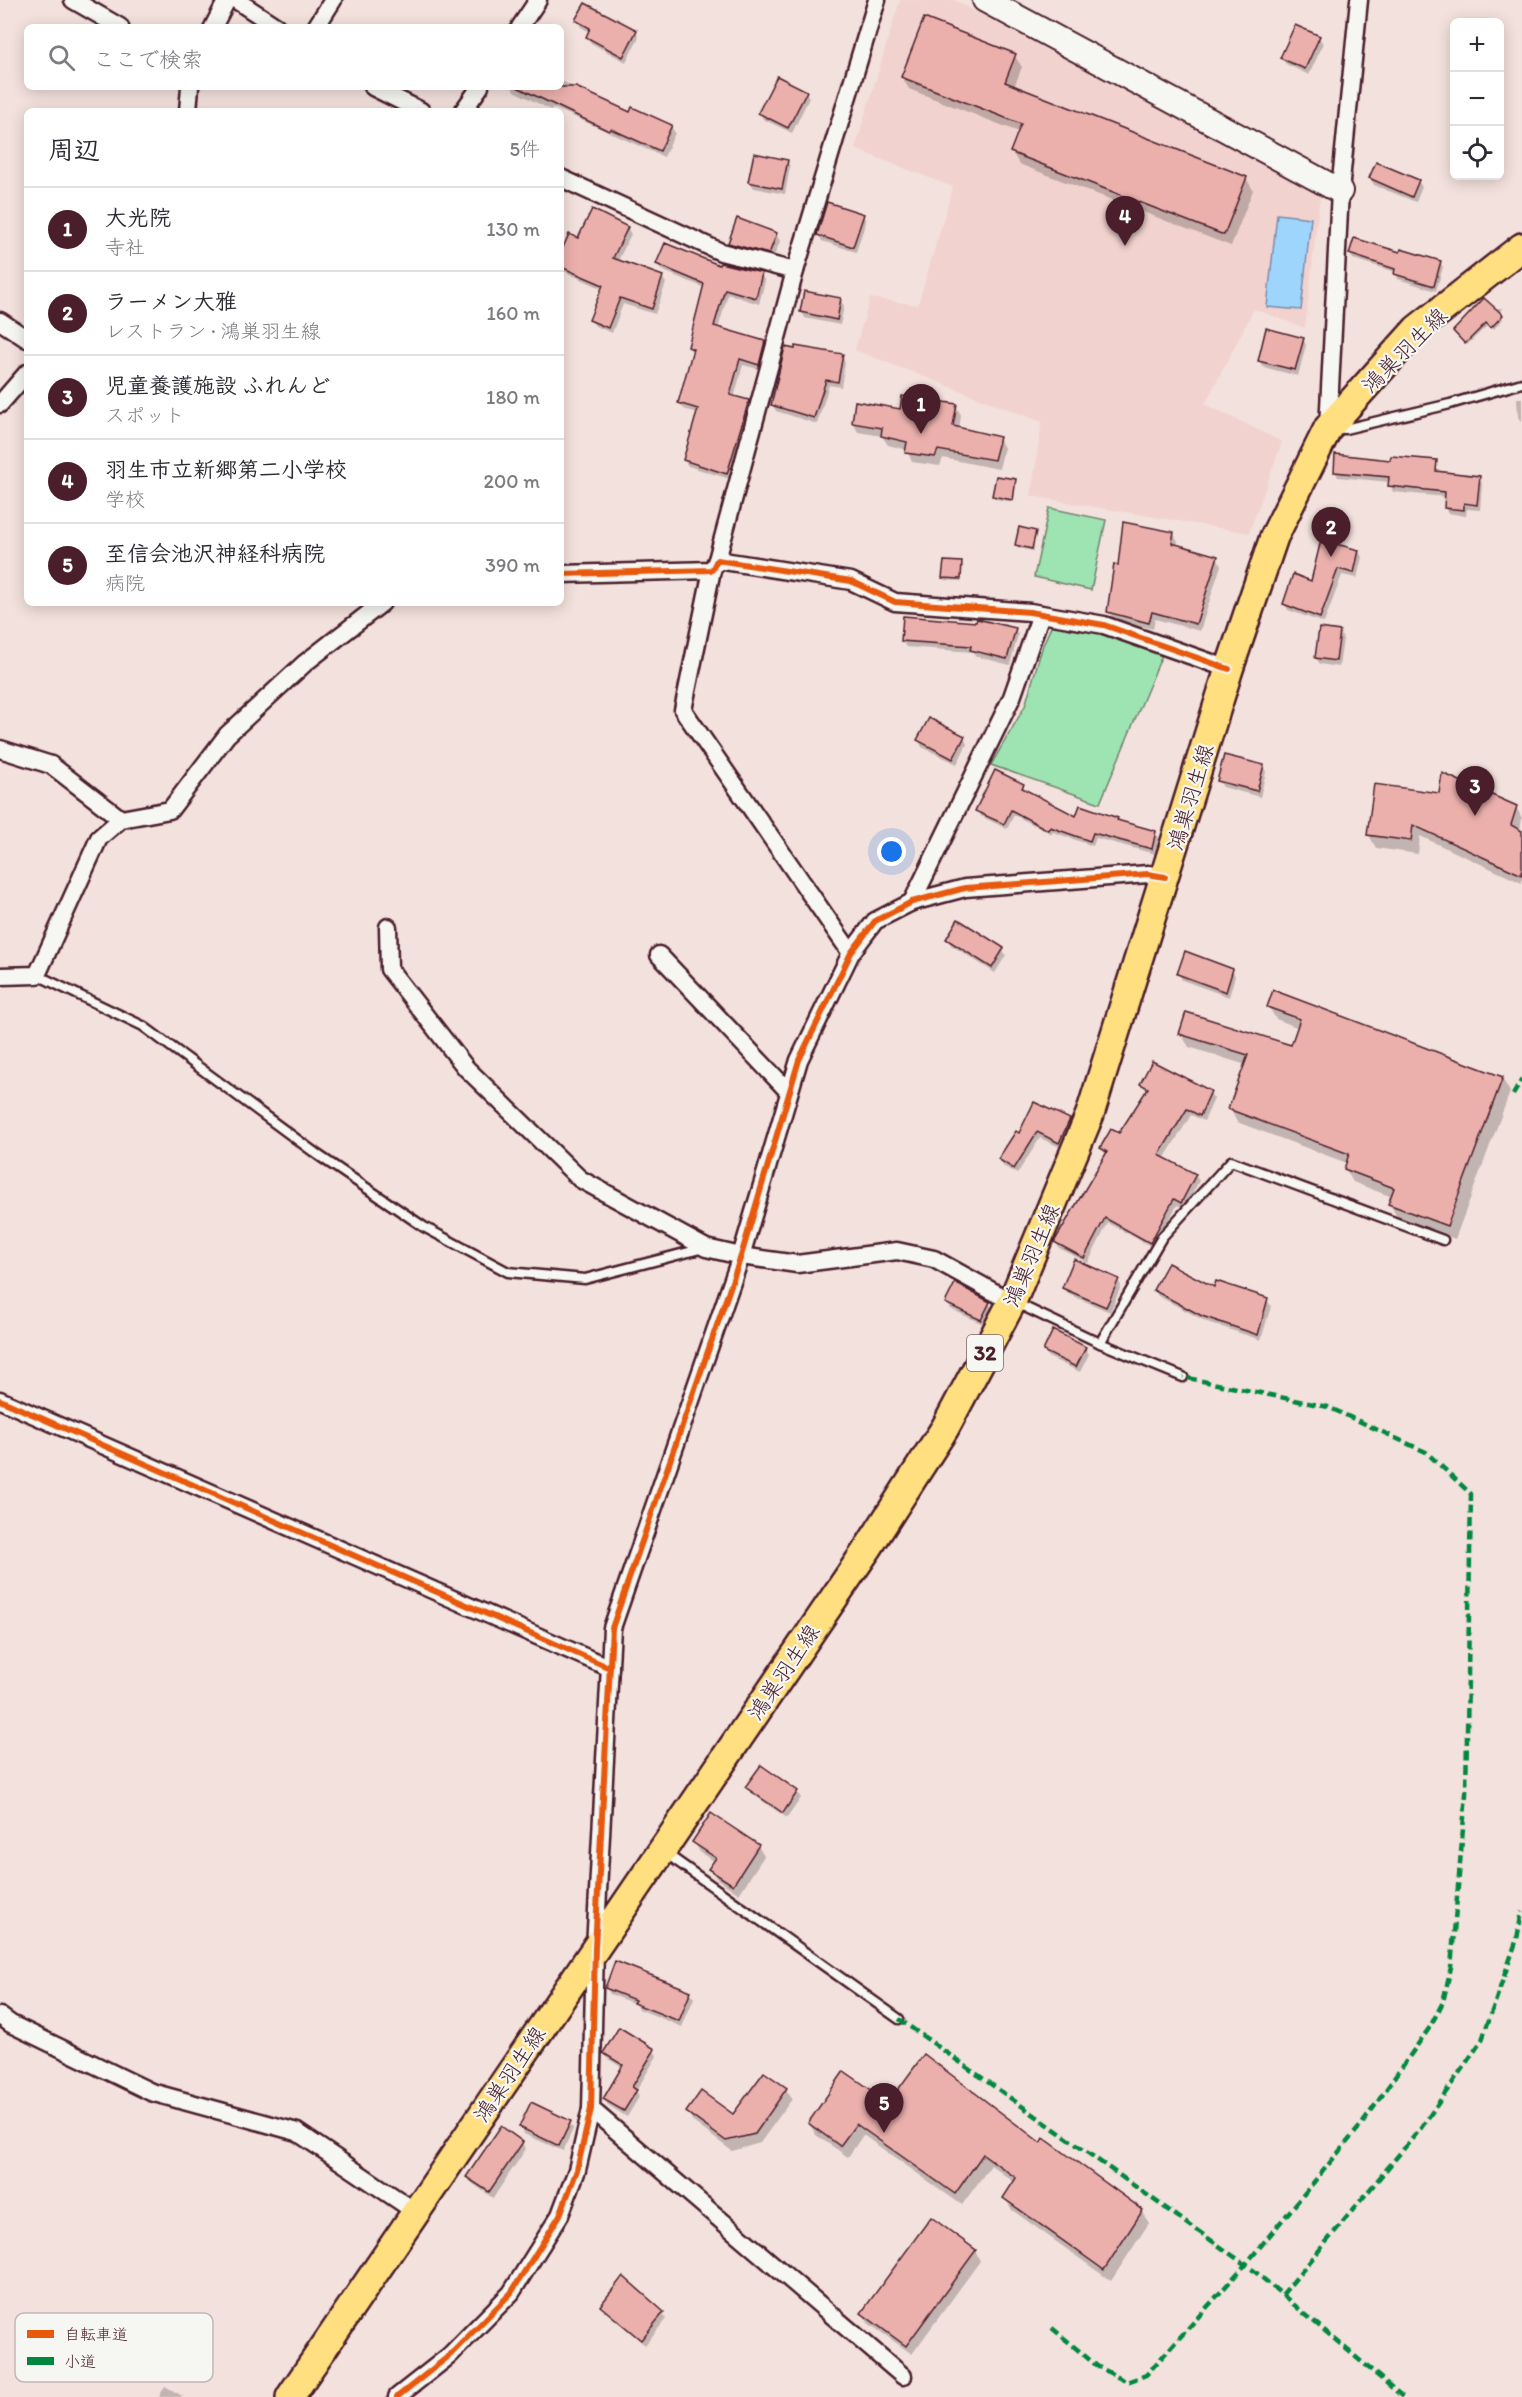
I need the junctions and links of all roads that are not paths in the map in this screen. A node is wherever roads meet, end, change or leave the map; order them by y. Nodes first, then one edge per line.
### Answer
1 (73, 0) edge
2 (227, 0) edge
3 (236, 0) edge
4 (333, 0) edge
5 (538, 0) edge
6 (877, 0) edge
7 (985, 0) edge
8 (1359, 0) edge
9 (115, 24) edge
10 (215, 24) edge
11 (272, 24) edge
12 (318, 24) edge
13 (522, 24) edge
14 (190, 90) edge
15 (379, 90) edge
16 (478, 90) edge
17 (188, 108) edge
18 (415, 108) edge
19 (465, 108) edge
20 (564, 179) edge
21 (1340, 191) junction
22 (1522, 247) edge
23 (795, 271) junction
24 (0, 321) edge
25 (24, 337) edge
26 (24, 376) edge
27 (1522, 383) edge
28 (0, 404) edge
29 (1328, 428) junction
30 (714, 565) junction
31 (564, 574) edge
32 (378, 606) edge
33 (1041, 614) junction
34 (1229, 669) junction
35 (0, 749) edge
36 (121, 819) junction
37 (1165, 877) junction
38 (912, 902) junction
39 (388, 927) dead end
40 (851, 953) junction
41 (659, 955) dead end
42 (37, 975) junction
43 (0, 976) edge
44 (789, 1092) junction
45 (1443, 1240) dead end
46 (706, 1248) junction
47 (741, 1257) junction
48 (1012, 1302) junction
49 (1100, 1343) junction
50 (1184, 1377) dead end
51 (0, 1400) edge
52 (610, 1668) junction
53 (662, 1850) junction
54 (595, 1948) junction
55 (0, 2016) edge
56 (899, 2019) dead end
57 (591, 2109) junction
58 (416, 2212) junction
59 (903, 2376) dead end
60 (290, 2397) edge
61 (397, 2397) edge

1 - 9 street
2 - 10 street
3 - 11 street
4 - 12 street
5 - 13 street
6 - 23 street
7 - 21 street
8 - 21 street
14 - 17 street
15 - 18 street
16 - 19 street
20 - 23 street
21 - 29 street
22 - 29 main road, 鴻巣羽生線 / 32
23 - 30 street
24 - 25 street
26 - 28 street
27 - 29 lane
29 - 34 main road, 鴻巣羽生線 / 32
30 - 31 street
30 - 33 street
30 - 40 street
32 - 36 street
33 - 34 street
33 - 38 street
34 - 37 main road, 鴻巣羽生線 / 32
35 - 36 street
36 - 42 street
37 - 38 street
37 - 48 main road, 鴻巣羽生線 / 32
38 - 40 street
39 - 46 street
40 - 44 street
41 - 44 street
42 - 43 street
42 - 46 lane
44 - 47 street
45 - 49 lane
46 - 47 street
47 - 48 street
47 - 52 street
48 - 49 lane
48 - 53 main road, 鴻巣羽生線 / 32
49 - 50 lane
51 - 52 street
52 - 54 street
53 - 54 main road, 鴻巣羽生線 / 32
53 - 56 lane
54 - 57 street
54 - 58 main road, 鴻巣羽生線 / 32
55 - 58 street
57 - 59 street
57 - 61 street
58 - 60 main road, 鴻巣羽生線 / 32

